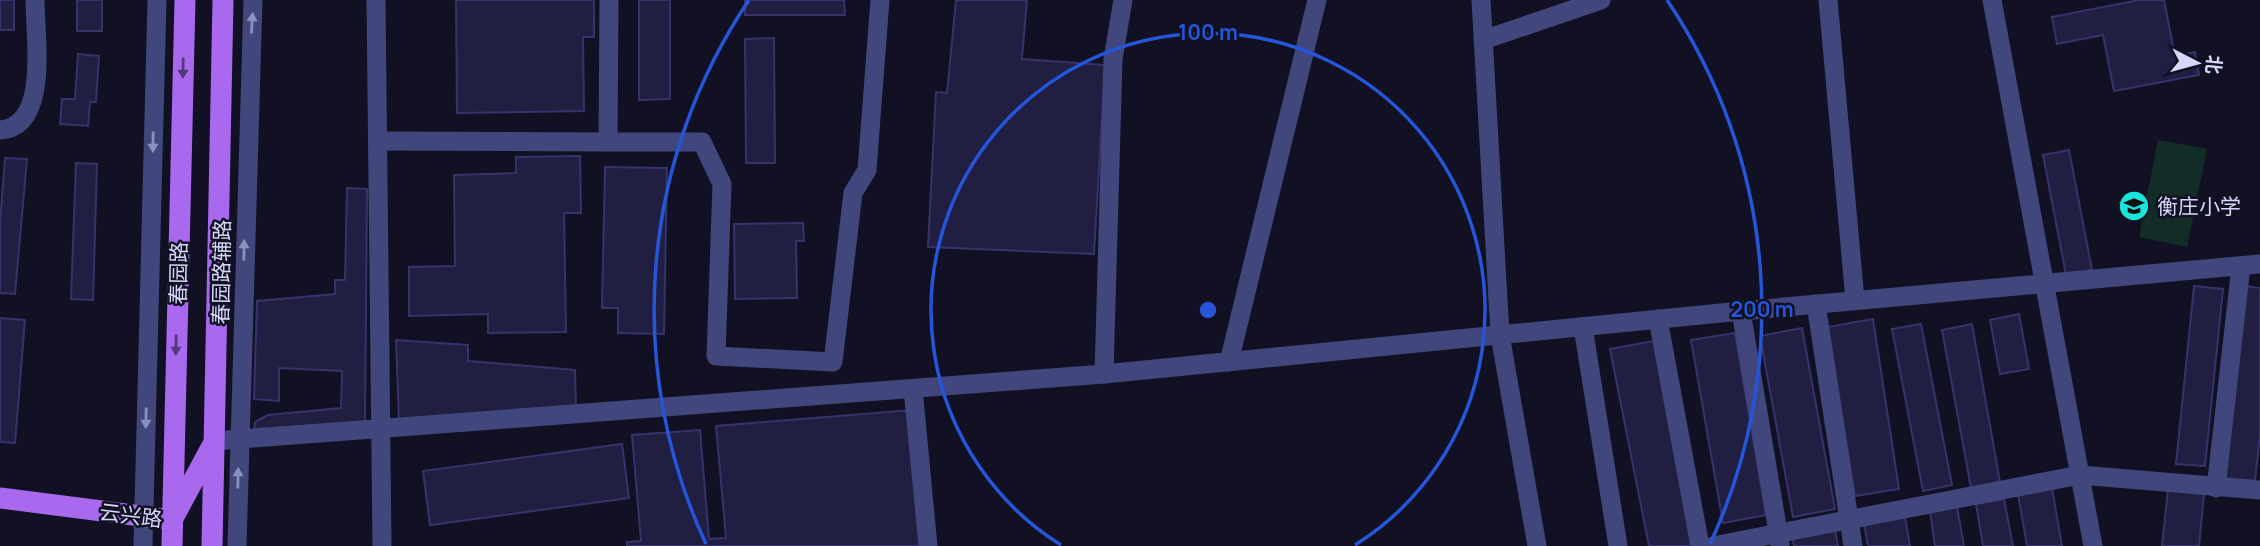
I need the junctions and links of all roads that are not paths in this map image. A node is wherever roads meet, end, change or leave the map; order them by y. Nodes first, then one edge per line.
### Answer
1 (35, 0) edge
2 (156, 0) edge
3 (185, 0) edge
4 (223, 0) edge
5 (253, 0) edge
6 (376, 0) edge
7 (609, 0) edge
8 (880, 0) edge
9 (1123, 0) edge
10 (1317, 0) edge
11 (1481, 0) edge
12 (1601, 0) edge
13 (1828, 0) edge
14 (1992, 0) edge
15 (1483, 40) junction
16 (0, 131) edge
17 (379, 141) junction
18 (608, 142) junction
19 (2250, 265) edge
20 (2043, 283) junction
21 (1855, 300) junction
22 (1816, 304) junction
23 (1741, 311) junction
24 (1658, 319) junction
25 (1583, 327) junction
26 (1500, 335) junction
27 (1229, 362) junction
28 (1104, 374) junction
29 (913, 389) junction
30 (382, 428) junction
31 (239, 439) junction
32 (214, 441) junction
33 (2080, 475) junction
34 (2217, 488) junction
35 (2260, 490) edge
36 (0, 498) edge
37 (144, 516) junction
38 (172, 520) junction
39 (1849, 520) junction
40 (1780, 540) edge
41 (144, 546) edge
42 (172, 546) edge
43 (212, 546) edge
44 (237, 546) edge
45 (382, 546) edge
46 (928, 546) edge
47 (1537, 546) edge
48 (1618, 546) edge
49 (1700, 546) edge
50 (1713, 546) edge
51 (1853, 546) edge
52 (2093, 546) edge

1 - 16 street
2 -> 37 street
3 -> 38 main road, 春园路
4 - 32 main road, 春园路
31 -> 5 street, 春园路辅路
6 - 17 street
7 - 18 street
8 - 18 street
9 - 28 street
10 - 27 street
11 - 15 street
12 - 15 street
13 - 21 street
14 - 20 street
15 - 26 street
17 - 18 street
17 - 30 street
19 - 20 street
19 - 34 street
20 - 21 street
20 - 33 street
21 - 22 street
22 - 23 street
22 - 39 street
23 - 24 street
23 - 40 street
24 - 25 street
24 - 49 street
25 - 26 street
25 - 48 street
26 - 27 street
26 - 47 street
27 - 28 street
28 - 29 street
29 - 30 street
29 - 46 street
30 - 31 street
30 - 45 street
31 - 32 street
44 -> 31 street, 春园路辅路
32 - 38 main road, 云兴路
32 - 43 main road, 春园路
33 - 34 street
33 - 39 street
33 - 52 street
34 - 35 street
36 - 37 main road, 云兴路
37 - 38 main road, 云兴路
37 - 41 street
38 - 42 main road, 春园路
39 - 40 street
39 - 51 street
40 - 50 street

